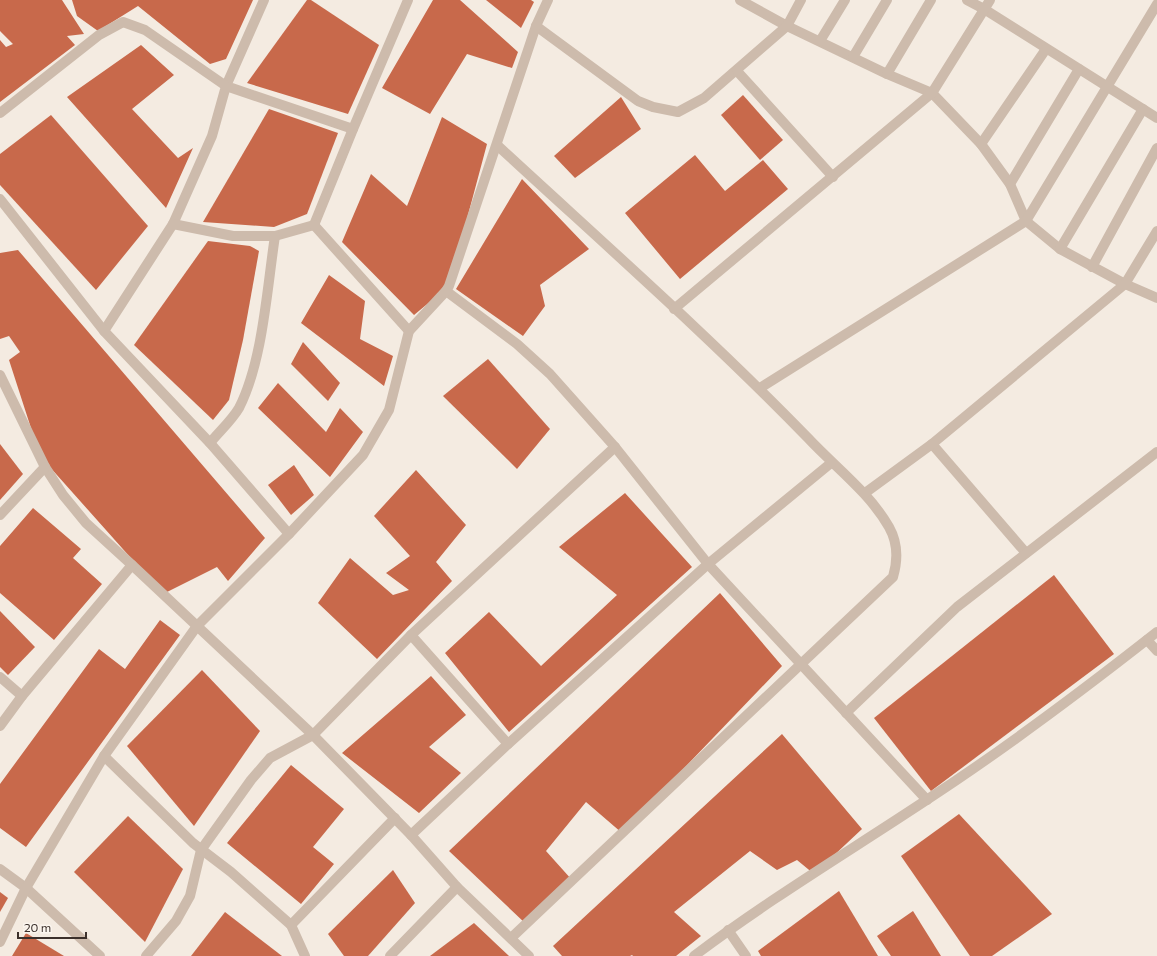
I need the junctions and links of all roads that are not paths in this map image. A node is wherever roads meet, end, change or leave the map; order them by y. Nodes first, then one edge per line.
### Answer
1 (264, 0) edge
2 (408, 0) edge
3 (548, 0) edge
4 (740, 0) edge
5 (801, 0) edge
6 (845, 0) edge
7 (888, 0) edge
8 (931, 0) edge
9 (967, 0) edge
10 (990, 0) edge
11 (1157, 4) edge
12 (984, 9) junction
13 (536, 26) junction
14 (787, 26) junction
15 (820, 41) junction
16 (1046, 49) junction
17 (853, 57) junction
18 (1079, 69) junction
19 (737, 71) junction
20 (887, 74) junction
21 (226, 86) junction
22 (1108, 87) junction
23 (932, 93) junction
24 (1143, 109) junction
25 (0, 113) edge
26 (1157, 118) edge
27 (353, 129) junction
28 (981, 144) junction
29 (497, 145) junction
30 (1157, 148) edge
31 (832, 176) junction
32 (1010, 184) junction
33 (0, 200) edge
34 (1026, 221) junction
35 (173, 224) junction
36 (314, 225) junction
37 (1157, 230) edge
38 (275, 236) junction
39 (1060, 249) junction
40 (1092, 267) junction
41 (1125, 284) junction
42 (446, 291) junction
43 (1156, 297) edge
44 (674, 309) junction
45 (409, 330) junction
46 (104, 331) junction
47 (1, 381) edge
48 (760, 388) junction
49 (210, 443) junction
50 (932, 444) junction
51 (615, 447) junction
52 (1157, 452) edge
53 (831, 463) junction
54 (45, 467) junction
55 (865, 493) junction
56 (0, 516) edge
57 (289, 534) junction
58 (1026, 553) junction
59 (708, 564) junction
60 (132, 565) junction
61 (198, 626) junction
62 (1157, 632) edge
63 (411, 635) junction
64 (1147, 640) junction
65 (1157, 651) edge
66 (800, 664) junction
67 (0, 677) edge
68 (22, 696) junction
69 (846, 713) junction
70 (0, 726) edge
71 (313, 735) junction
72 (508, 744) junction
73 (104, 756) junction
74 (927, 800) junction
75 (395, 818) junction
76 (411, 835) junction
77 (201, 850) junction
78 (0, 869) edge
79 (457, 887) junction
80 (26, 888) junction
81 (291, 926) junction
82 (728, 930) junction
83 (511, 938) junction
84 (0, 942) edge
85 (100, 956) edge
86 (146, 956) edge
87 (305, 956) edge
88 (390, 956) edge
89 (529, 956) edge
90 (694, 956) edge
91 (746, 956) edge

1 - 21 street
2 - 27 street
3 - 13 street
4 - 14 street
5 - 14 street
6 - 15 street
7 - 17 street
8 - 20 street
9 - 12 street
10 - 12 street
11 - 22 street
12 - 16 street
12 - 23 street
13 - 19 street
13 - 29 street
14 - 15 street
14 - 19 street
15 - 17 street
16 - 18 street
16 - 28 street
17 - 20 street
18 - 22 street
18 - 32 street
19 - 31 street
20 - 23 street
21 - 25 street
21 - 27 street
21 - 35 street
22 - 24 street
22 - 34 street
23 - 28 street
23 - 31 street
24 - 26 street
24 - 39 street
27 - 36 street
28 - 32 street
29 - 42 street
29 - 44 street
30 - 40 street
31 - 44 street
32 - 34 street
33 - 46 street
34 - 39 street
34 - 48 street
35 - 38 street
35 - 46 street
36 - 38 street
36 - 45 street
37 - 41 street
38 - 49 street
39 - 40 street
40 - 41 street
41 - 43 street
41 - 50 street
42 - 45 street
42 - 51 street
44 - 48 street
45 - 57 street
46 - 49 street
47 - 54 street
48 - 53 street
49 - 57 street
50 - 55 street
50 - 58 street
51 - 59 street
51 - 63 street
52 - 58 street
53 - 55 street
53 - 59 street
54 - 56 street
54 - 60 street
55 - 66 street
57 - 61 street
58 - 69 street
59 - 66 street
59 - 72 street
60 - 61 street
60 - 68 street
61 - 71 street
61 - 73 street
62 - 64 street
63 - 71 street
63 - 72 street
64 - 65 street
64 - 74 street
66 - 69 street
66 - 83 street
67 - 68 street
68 - 70 street
69 - 74 street
71 - 75 street
71 - 77 street
72 - 76 street
73 - 77 street
73 - 80 street
74 - 82 street
75 - 76 street
75 - 81 street
76 - 79 street
77 - 81 street
77 - 86 street
78 - 80 street
79 - 83 street
79 - 88 street
80 - 84 street
80 - 85 street
81 - 87 street
82 - 90 street
82 - 91 street
83 - 89 street

